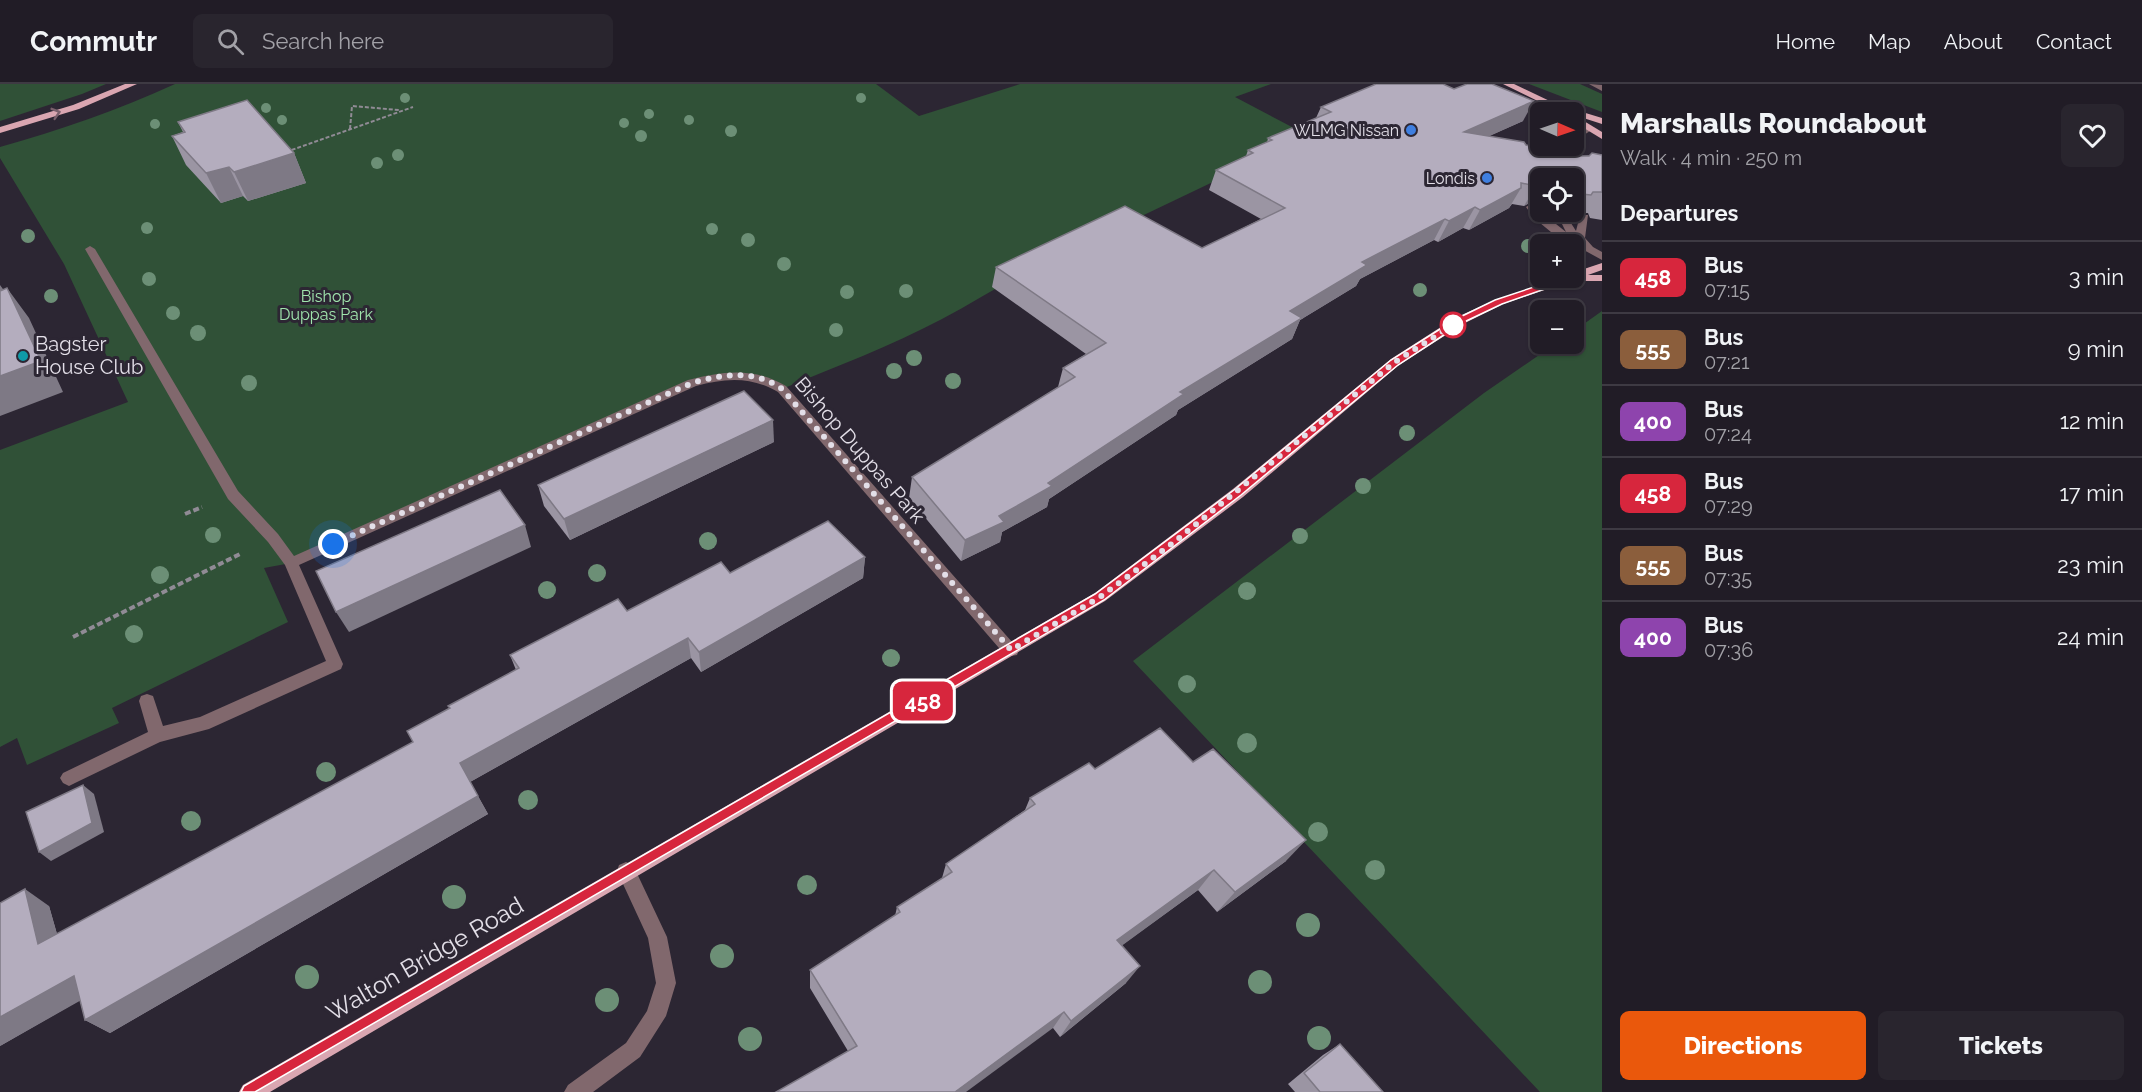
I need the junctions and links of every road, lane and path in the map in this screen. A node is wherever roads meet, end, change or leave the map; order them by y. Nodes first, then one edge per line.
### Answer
1 (133, 84) edge
2 (1507, 84) edge
3 (1593, 84) edge
4 (1602, 88) edge
5 (1547, 102) edge
6 (412, 107) dead end
7 (402, 111) junction
8 (1584, 115) edge
9 (1602, 121) edge
10 (1584, 124) edge
11 (1590, 128) junction
12 (350, 129) junction
13 (0, 130) edge
14 (1584, 132) edge
15 (1602, 136) edge
16 (282, 153) edge
17 (1544, 222) edge
18 (1565, 222) edge
19 (1583, 222) edge
20 (1588, 248) junction
21 (90, 249) dead end
22 (1602, 257) edge
23 (1602, 266) edge
24 (1584, 272) edge
25 (1584, 277) edge
26 (1602, 278) edge
27 (1539, 288) edge
28 (273, 538) junction
29 (291, 563) junction
30 (73, 637) dead end
31 (1011, 650) junction
32 (147, 701) dead end
33 (157, 735) junction
34 (69, 778) dead end
35 (626, 871) junction
36 (250, 1092) edge
37 (575, 1092) edge

13 -> 1 main road
2 - 5 main road
3 - 4 street
6 - 7 path
7 - 12 path
7 - 12 path
8 - 9 main road
10 - 11 main road
11 - 14 street
11 - 15 main road
12 - 16 path
17 - 20 street
18 - 20 street
19 - 20 street
20 - 22 street
21 - 28 street
23 - 24 main road, Walton Bridge Road
25 - 26 main road, Walton Bridge Road
27 - 31 main road, Walton Bridge Road
28 - 29 street
28 - 30 path
29 - 31 street, Bishop Duppas Park
29 - 33 street
31 - 35 main road, Walton Bridge Road
32 - 33 street
33 - 34 street
35 - 36 main road, Walton Bridge Road
35 - 37 street

